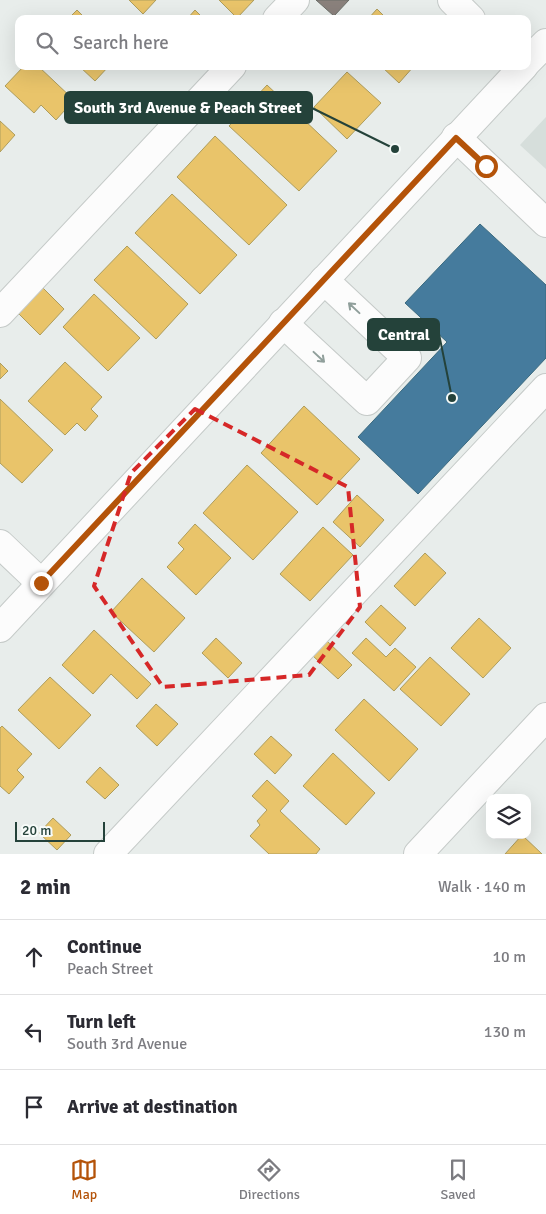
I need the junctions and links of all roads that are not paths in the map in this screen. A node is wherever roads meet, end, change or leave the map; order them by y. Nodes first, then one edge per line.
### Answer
1 (294, 0) edge
2 (452, 0) edge
3 (281, 15) edge
4 (467, 15) edge
5 (546, 43) edge
6 (531, 59) edge
7 (228, 70) edge
8 (520, 70) edge
9 (456, 138) junction
10 (546, 224) edge
11 (324, 280) junction
12 (0, 313) edge
13 (283, 323) junction
14 (546, 388) edge
15 (0, 544) edge
16 (41, 583) junction
17 (0, 628) edge
18 (546, 718) edge
19 (108, 854) edge
20 (418, 854) edge

1 - 3 street
2 - 4 street
5 - 6 street
7 - 12 street
8 - 9 street
9 - 10 street
9 - 11 street
11 - 13 street
13 -> 11 street
13 - 16 street
14 - 19 street
15 - 16 street
16 - 17 street
18 - 20 street

